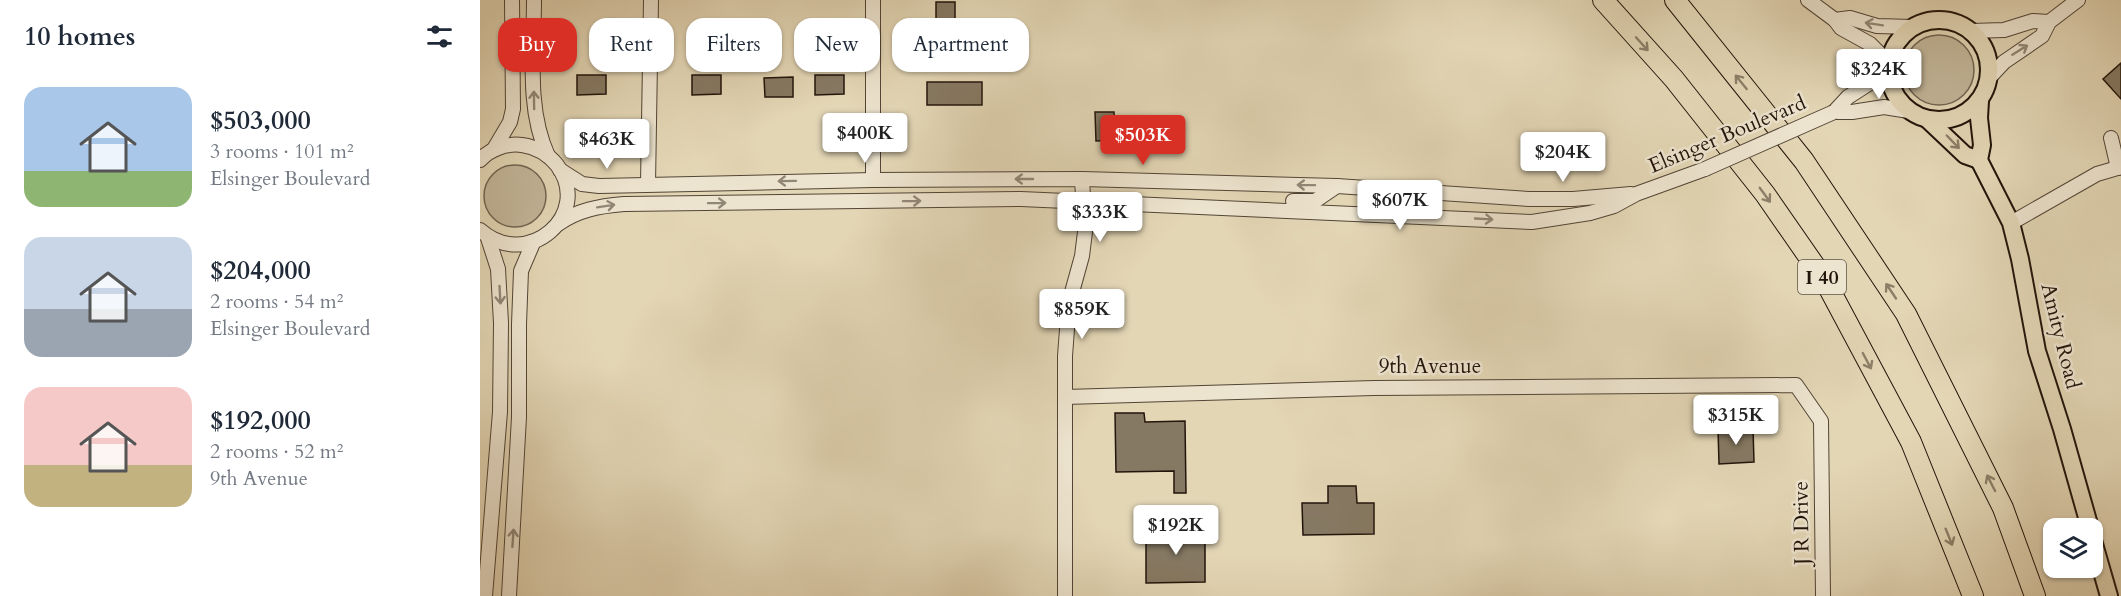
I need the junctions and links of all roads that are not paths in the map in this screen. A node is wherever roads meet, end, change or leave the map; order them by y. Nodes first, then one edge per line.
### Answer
1 (513, 0) edge
2 (534, 0) edge
3 (651, 0) edge
4 (873, 0) edge
5 (1603, 0) edge
6 (1675, 0) edge
7 (1808, 0) edge
8 (2078, 0) edge
9 (1835, 20) junction
10 (2049, 22) junction
11 (1913, 27) junction
12 (1971, 31) junction
13 (1888, 65) junction
14 (1989, 78) junction
15 (1980, 101) junction
16 (1834, 111) junction
17 (1909, 111) junction
18 (1928, 120) junction
19 (2111, 138) dead end
20 (494, 149) junction
21 (548, 156) junction
22 (480, 160) edge
23 (1979, 160) junction
24 (2119, 168) edge
25 (560, 170) junction
26 (1082, 179) junction
27 (873, 180) junction
28 (648, 184) junction
29 (1337, 186) junction
30 (1636, 194) junction
31 (1084, 202) junction
32 (1217, 206) junction
33 (2011, 223) junction
34 (558, 224) junction
35 (484, 234) edge
36 (533, 243) junction
37 (1797, 385) joint
38 (1065, 397) junction
39 (2087, 518) edge
40 (2103, 575) edge
41 (485, 596) edge
42 (508, 596) edge
43 (1065, 596) edge
44 (1823, 596) edge
45 (1973, 596) edge
46 (2035, 596) edge
47 (2109, 596) edge

1 - 20 street
21 -> 2 street
3 - 28 street
4 - 27 street
5 -> 45 highway, I 40
46 -> 6 highway, I 40
7 - 9 street
8 - 10 street
11 -> 9 street
9 - 13 street
10 - 12 street
14 -> 10 street
11 - 12 main road
11 - 13 main road
12 - 14 main road
13 - 16 street, Elsinger Boulevard
13 - 17 main road
14 - 15 main road
15 - 18 main road
15 - 23 main road, Amity Road
16 - 17 street, Elsinger Boulevard
16 - 30 street, Elsinger Boulevard, bridge
17 - 18 main road
18 -> 23 main road
19 - 24 street
20 - 21 street
20 - 22 street
21 - 25 street
23 - 33 main road, Amity Road
24 - 33 street
25 - 28 street, Elsinger Boulevard
25 - 34 street
26 -> 27 street, Elsinger Boulevard
29 -> 26 street, Elsinger Boulevard
26 - 31 street
27 -> 28 street, Elsinger Boulevard
29 - 30 street, Elsinger Boulevard
29 - 32 street
32 -> 30 street, Elsinger Boulevard
31 - 32 street, Elsinger Boulevard
34 -> 31 street, Elsinger Boulevard
31 - 38 street
33 - 39 main road, Amity Road
34 - 36 street, Elsinger Boulevard
35 - 36 street
35 -> 41 street
42 -> 36 street
37 - 38 street, 9th Avenue
37 - 44 street, J R Drive
38 - 43 street
40 - 47 main road

